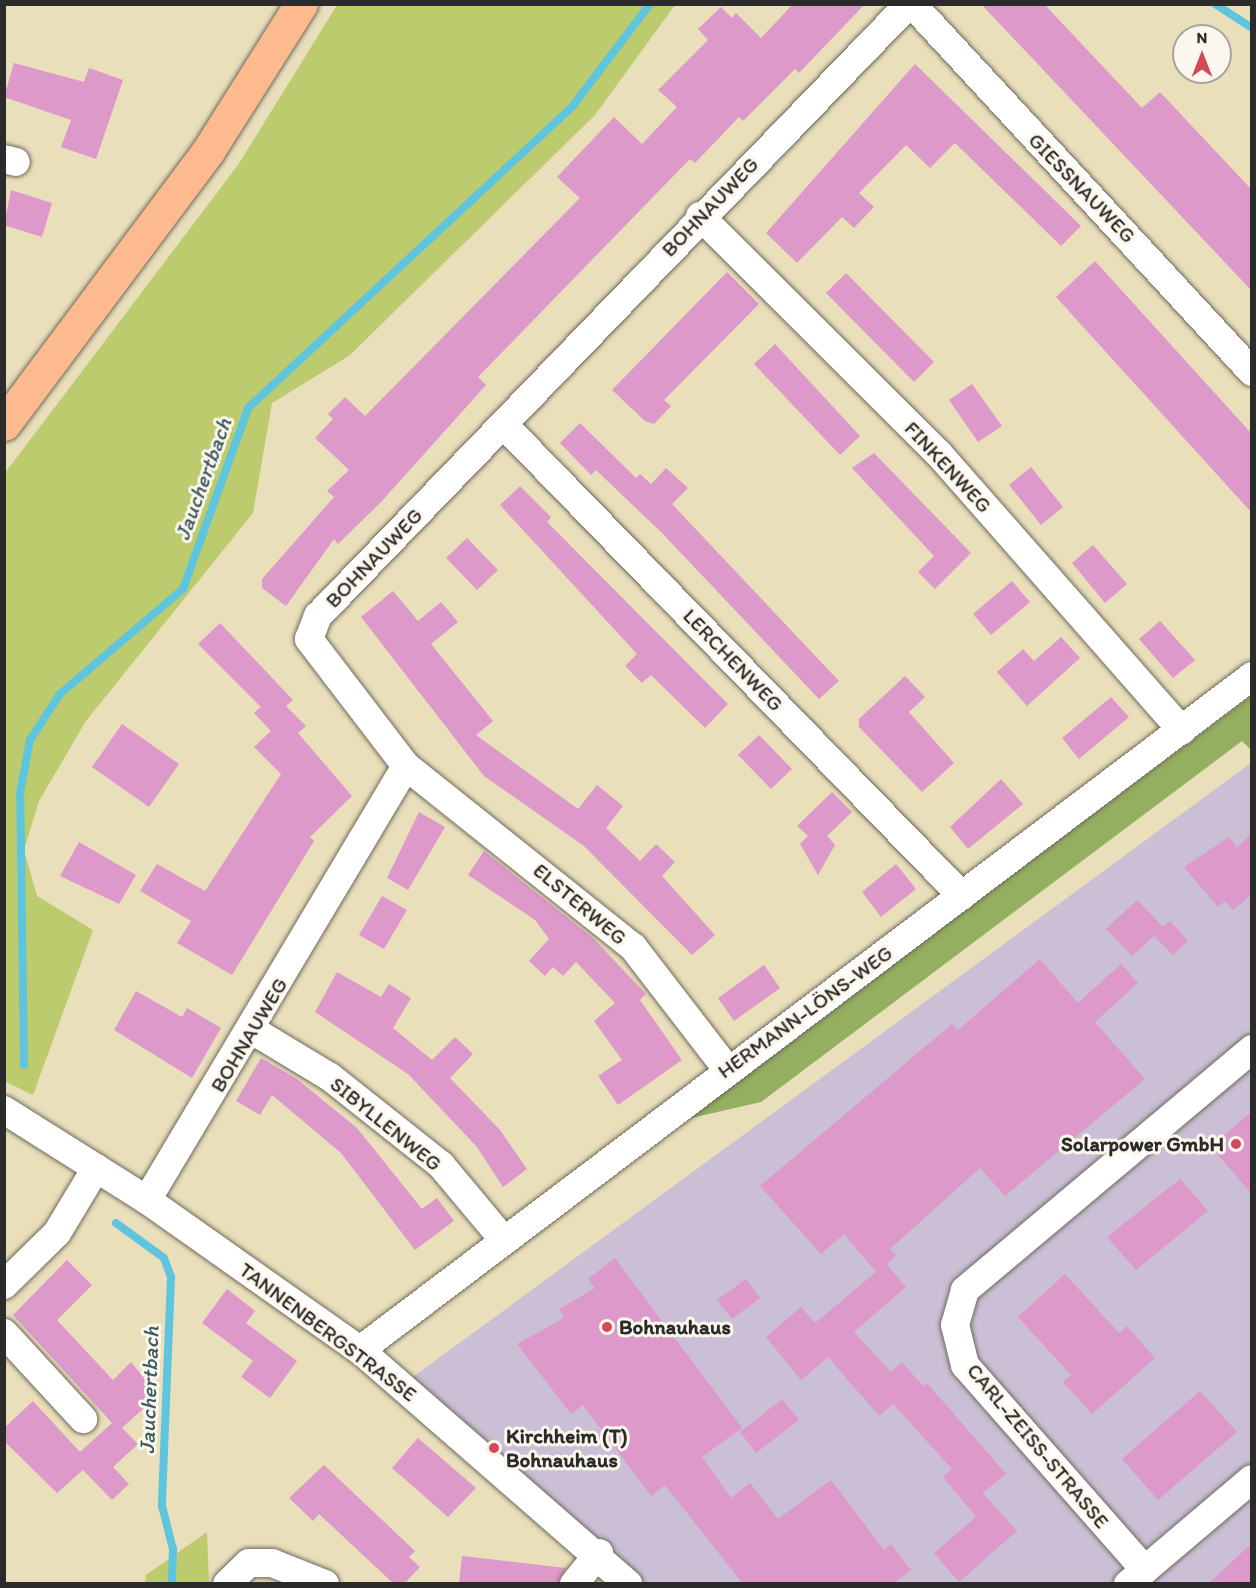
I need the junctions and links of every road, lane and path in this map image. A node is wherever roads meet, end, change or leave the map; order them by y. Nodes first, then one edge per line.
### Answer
1 (301, 4) edge
2 (911, 4) edge
3 (699, 216) junction
4 (1251, 372) edge
5 (4, 424) edge
6 (503, 424) junction
7 (1251, 676) edge
8 (1182, 731) junction
9 (406, 766) junction
10 (962, 896) junction
11 (252, 1030) junction
12 (1251, 1049) edge
13 (727, 1069) junction
14 (4, 1110) edge
15 (96, 1168) junction
16 (147, 1200) junction
17 (502, 1238) junction
18 (4, 1285) edge
19 (4, 1333) edge
20 (360, 1350) junction
21 (83, 1419) dead end
22 (1251, 1479) edge
23 (599, 1553) junction
24 (1136, 1577) edge
25 (227, 1584) edge
26 (325, 1584) edge
27 (574, 1584) edge
28 (628, 1584) edge

1 - 5 main road
2 - 3 street, BOHNAUWEG
2 - 4 street, GIESSNAUWEG
3 - 6 street, BOHNAUWEG
3 - 8 street, FINKENWEG
6 - 9 street, BOHNAUWEG
6 - 10 street, LERCHENWEG
7 - 8 street, HERMANN-LÖNS-WEG
8 - 10 street, HERMANN-LÖNS-WEG
9 - 11 street, BOHNAUWEG
9 - 13 street, ELSTERWEG
10 - 13 street, HERMANN-LÖNS-WEG
11 - 16 street, BOHNAUWEG
11 - 17 street, SIBYLLENWEG
12 - 24 street, CARL-ZEISS-STRASSE
13 - 17 street, HERMANN-LÖNS-WEG
14 - 15 street, TANNENBERGSTRASSE
15 - 16 street, TANNENBERGSTRASSE
15 - 18 street
16 - 20 street, TANNENBERGSTRASSE
17 - 20 street, HERMANN-LÖNS-WEG
19 - 21 street
20 - 23 street, TANNENBERGSTRASSE
22 - 24 street
23 - 27 street
23 - 28 street, TANNENBERGSTRASSE
25 - 26 street

